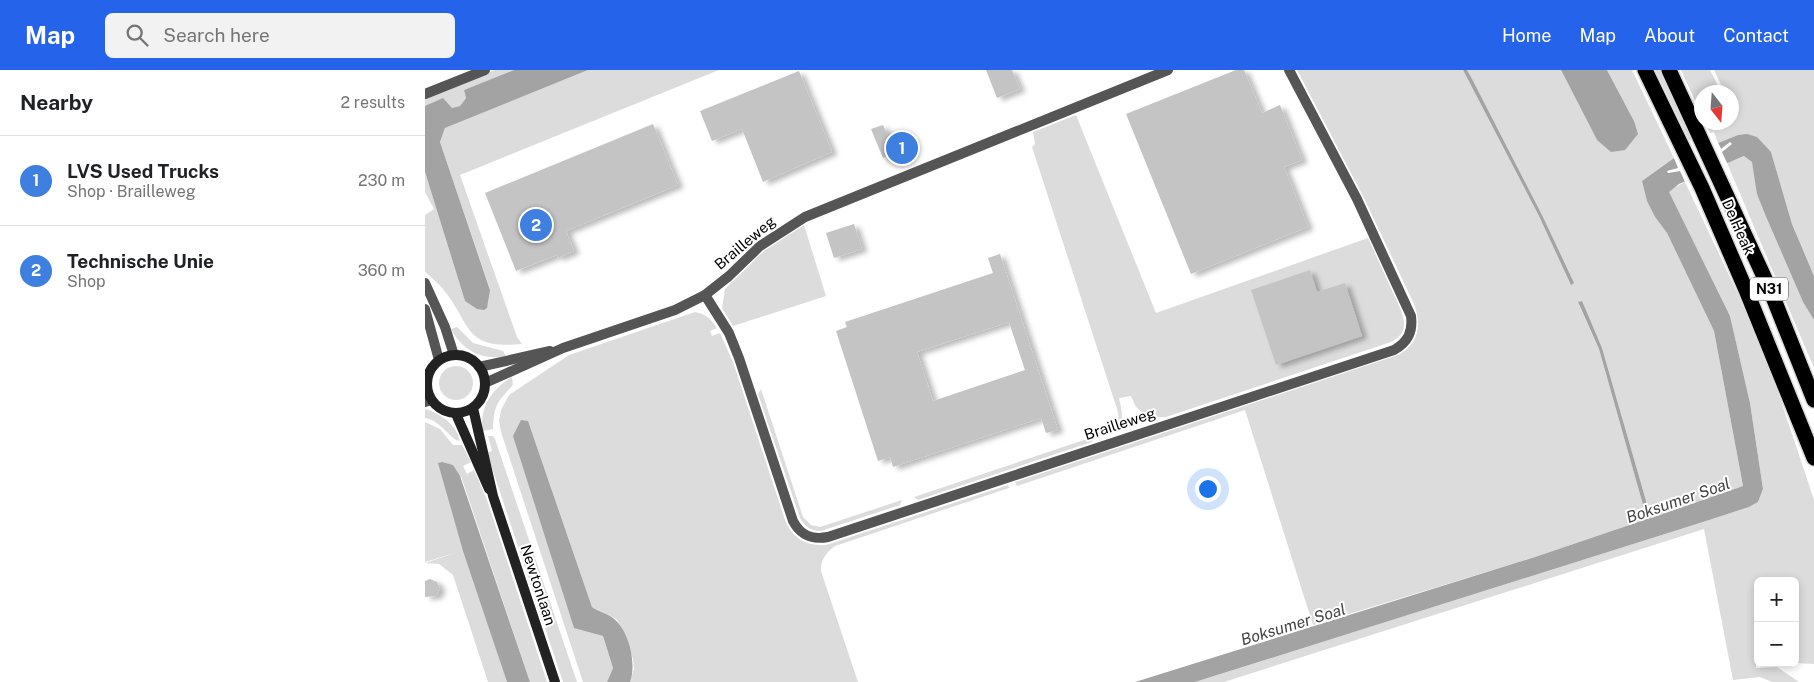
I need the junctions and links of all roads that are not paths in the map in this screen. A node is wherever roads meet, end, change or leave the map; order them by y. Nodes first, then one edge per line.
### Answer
1 (485, 70) edge
2 (1168, 70) edge
3 (1289, 70) edge
4 (1645, 70) edge
5 (1669, 70) edge
6 (425, 94) edge
7 (425, 283) edge
8 (705, 295) junction
9 (425, 309) edge
10 (563, 348) junction
11 (454, 355) junction
12 (439, 360) junction
13 (479, 367) junction
14 (485, 383) junction
15 (426, 384) edge
16 (1814, 400) edge
17 (428, 401) edge
18 (473, 408) junction
19 (456, 414) junction
20 (1814, 458) edge
21 (493, 496) junction
22 (555, 682) edge

1 - 6 street
2 - 8 street, Brailleweg
3 - 8 street, Brailleweg
4 - 20 highway, De Heak / N31
5 - 16 highway, De Heak / N31
7 - 11 street
8 - 10 street, Brailleweg
9 - 12 street
10 - 13 street, Brailleweg
10 - 14 street, Brailleweg
11 - 12 street
11 - 13 street
12 - 15 street
13 - 14 street
14 - 18 street
15 - 17 street
17 - 19 street
18 - 19 street
18 - 21 street, Newtonlaan
19 - 21 street, Newtonlaan
21 - 22 street, Newtonlaan

